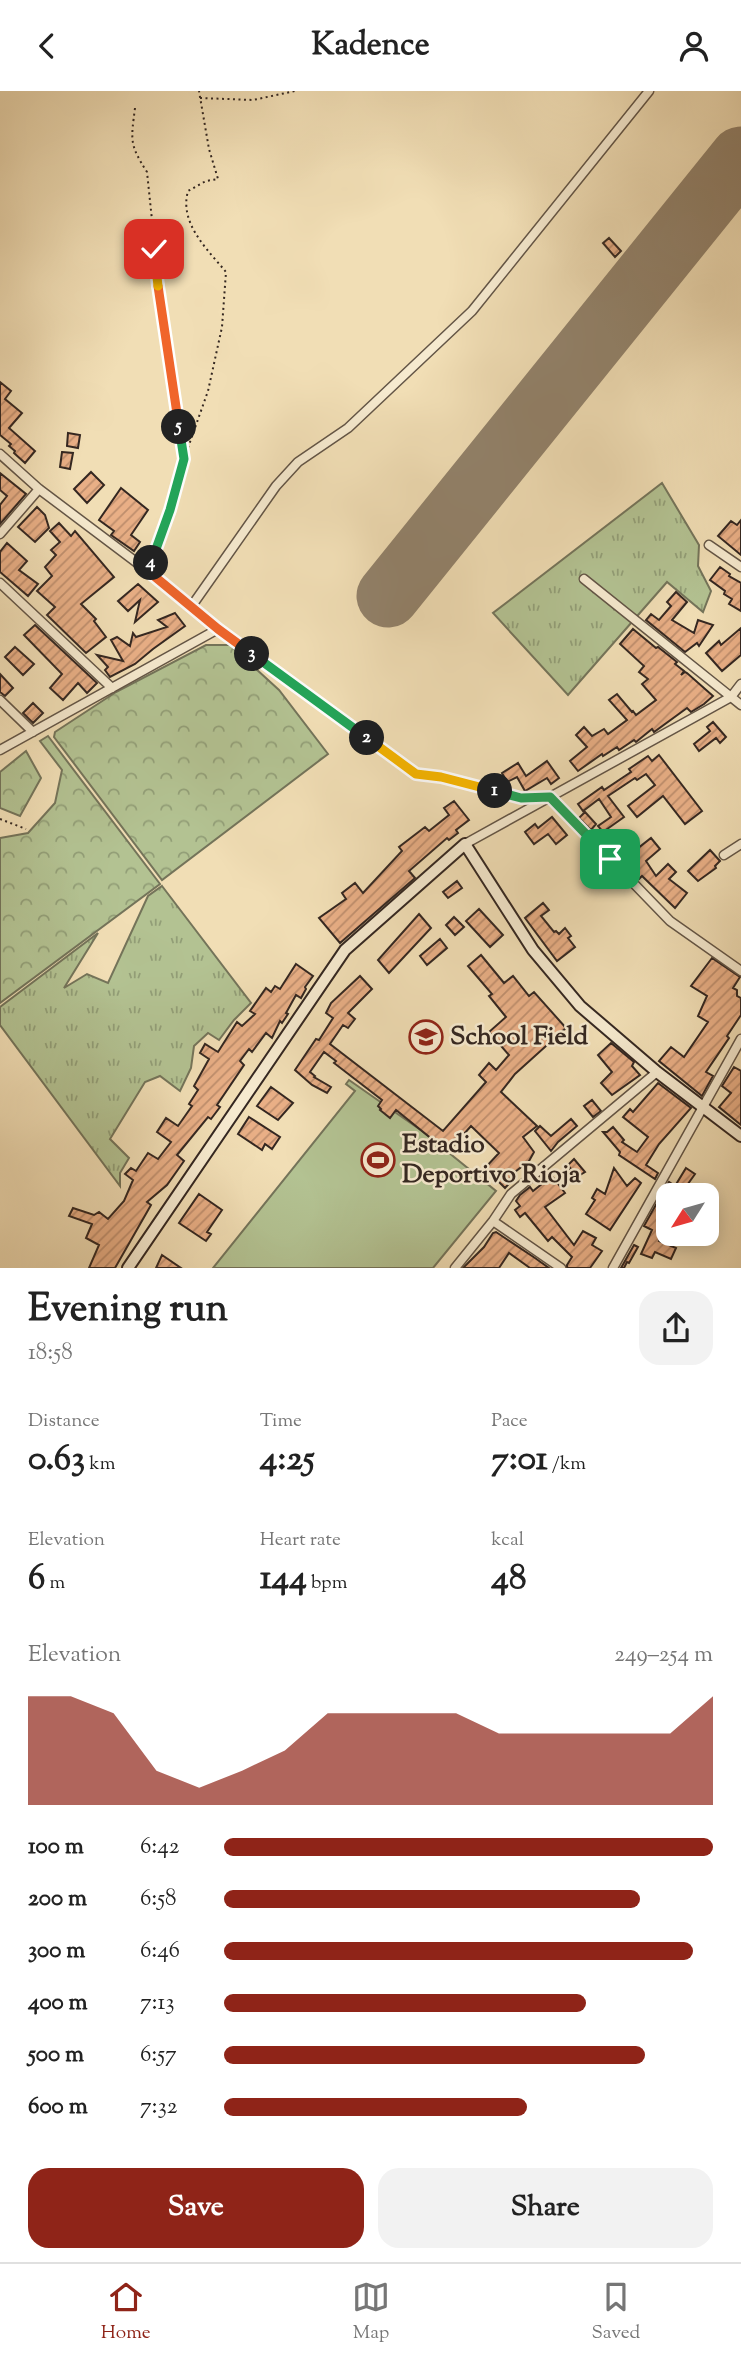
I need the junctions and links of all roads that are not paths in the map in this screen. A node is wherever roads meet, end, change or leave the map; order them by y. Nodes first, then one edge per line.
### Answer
1 (649, 91) edge
2 (0, 454) edge
3 (39, 489) junction
4 (0, 534) edge
5 (709, 545) dead end
6 (741, 567) edge
7 (584, 579) dead end
8 (0, 583) edge
9 (191, 607) junction
10 (218, 629) junction
11 (741, 684) edge
12 (112, 688) junction
13 (731, 697) junction
14 (0, 700) edge
15 (741, 705) edge
16 (33, 732) junction
17 (0, 750) edge
18 (550, 797) junction
19 (465, 844) junction
20 (741, 844) edge
21 (724, 855) dead end
22 (741, 971) edge
23 (741, 1039) edge
24 (657, 1072) junction
25 (702, 1107) junction
26 (741, 1136) edge
27 (493, 1221) junction
28 (128, 1268) edge
29 (455, 1268) edge
30 (561, 1268) edge
31 (613, 1268) edge

1 - 9 street
2 - 3 street
3 - 4 street
3 - 9 street
5 - 6 street
7 - 13 street
8 - 12 street
9 - 10 street
10 - 12 street
10 - 18 street
11 - 13 street
12 - 16 street
13 - 15 street
13 - 18 street
14 - 16 street
16 - 17 street
18 - 19 street
18 - 22 street
19 - 24 street
19 - 28 street
20 - 21 street
23 - 25 street
24 - 25 street
24 - 27 street
25 - 26 street
25 - 31 street
27 - 29 street
27 - 30 street

